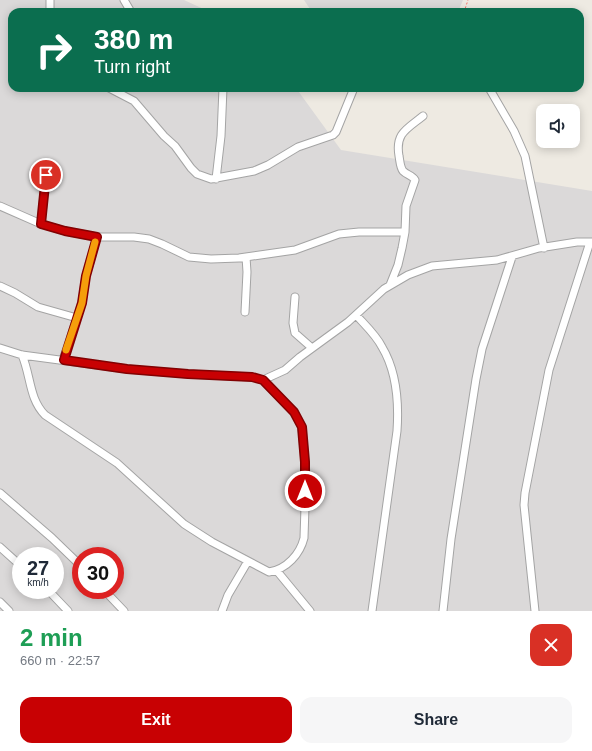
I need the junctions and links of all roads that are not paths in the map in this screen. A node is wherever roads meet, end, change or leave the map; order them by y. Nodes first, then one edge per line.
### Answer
1 (117, 92) edge
2 (223, 92) edge
3 (352, 92) edge
4 (491, 92) edge
5 (423, 116) dead end
6 (46, 175) dead end
7 (216, 179) junction
8 (0, 206) edge
9 (41, 224) junction
10 (405, 232) junction
11 (97, 237) junction
12 (591, 242) edge
13 (544, 248) junction
14 (246, 256) junction
15 (512, 257) junction
16 (390, 285) junction
17 (0, 286) edge
18 (295, 298) dead end
19 (244, 312) dead end
20 (356, 315) junction
21 (76, 318) junction
22 (0, 348) edge
23 (312, 348) junction
24 (22, 355) junction
25 (64, 360) junction
26 (263, 380) junction
27 (0, 493) edge
28 (0, 547) edge
29 (72, 557) edge
30 (12, 558) edge
31 (248, 561) junction
32 (277, 571) junction
33 (57, 599) edge
34 (113, 599) edge
35 (0, 602) edge
36 (10, 611) edge
37 (68, 611) edge
38 (124, 611) edge
39 (222, 611) edge
40 (310, 611) edge
41 (372, 611) edge
42 (443, 611) edge
43 (535, 611) edge

1 - 7 street
2 - 7 street
3 - 7 street
4 - 13 street
5 - 10 street
6 - 9 street
8 - 9 street
9 - 11 street
10 - 14 street
10 - 16 street
11 - 14 street
11 - 21 street
12 - 13 street
12 - 43 street
13 - 15 street
14 - 19 street
15 - 16 street
15 - 42 street
16 - 20 street
17 - 21 street
18 - 23 street
20 - 23 street
20 - 41 street
21 - 25 street
22 - 24 street
23 - 26 street
24 - 25 street
24 - 31 street
25 - 26 street
26 - 32 street
27 - 29 street
28 - 30 street
31 - 32 street
31 - 39 street
32 - 40 street
33 - 37 street
34 - 38 street
35 - 36 street

